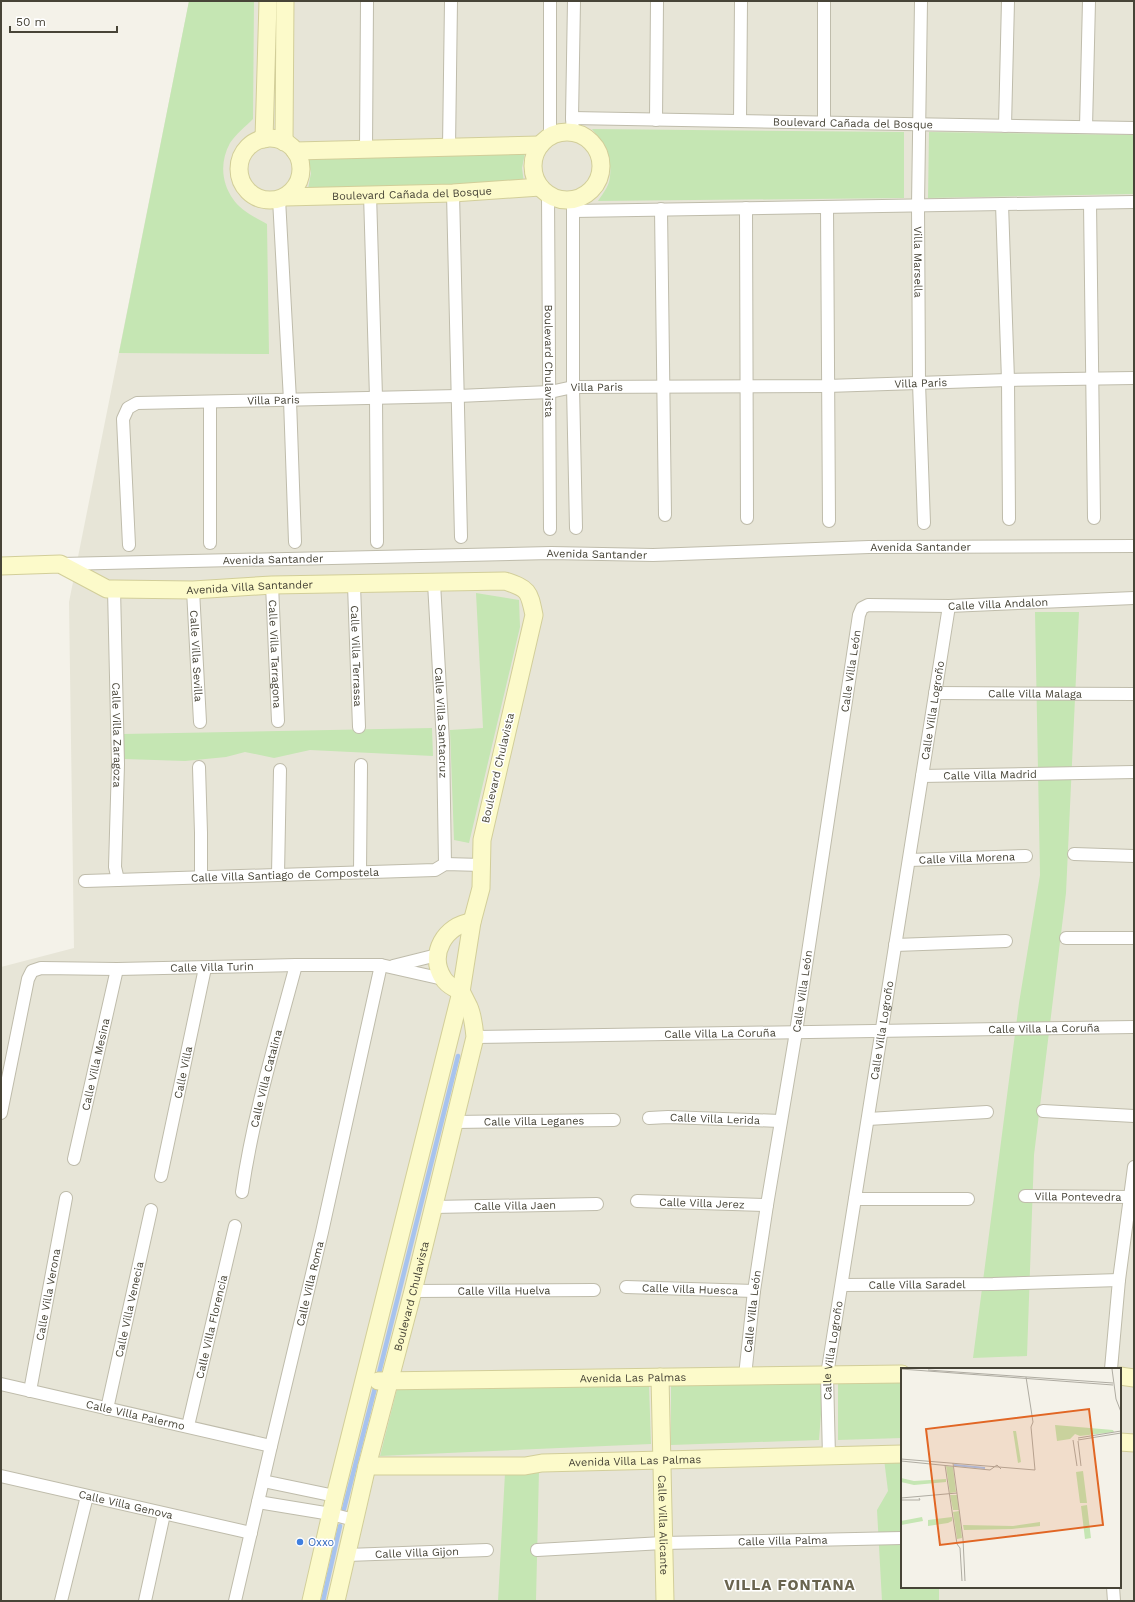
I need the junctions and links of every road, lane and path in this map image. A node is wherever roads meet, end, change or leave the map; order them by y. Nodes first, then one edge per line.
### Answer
1 (268, 1) edge
2 (285, 1) edge
3 (366, 1) edge
4 (450, 1) edge
5 (550, 1) edge
6 (574, 1) edge
7 (657, 1) edge
8 (741, 1) edge
9 (824, 1) edge
10 (921, 1) edge
11 (1008, 1) edge
12 (1089, 1) edge
13 (656, 120) junction
14 (740, 121) junction
15 (824, 122) junction
16 (919, 124) junction
17 (572, 126) junction
18 (1005, 126) junction
19 (1086, 127) junction
20 (1134, 128) edge
21 (264, 139) junction
22 (545, 140) junction
23 (290, 146) junction
24 (449, 147) junction
25 (366, 149) junction
26 (544, 190) junction
27 (453, 192) junction
28 (370, 194) junction
29 (282, 198) junction
30 (1134, 202) edge
31 (1090, 203) junction
32 (1002, 204) junction
33 (573, 205) junction
34 (918, 205) junction
35 (827, 207) junction
36 (746, 208) junction
37 (662, 209) junction
38 (1092, 378) junction
39 (1134, 378) edge
40 (1008, 380) junction
41 (919, 383) junction
42 (664, 386) junction
43 (746, 386) junction
44 (827, 386) junction
45 (573, 387) junction
46 (550, 392) junction
47 (458, 396) junction
48 (376, 397) junction
49 (290, 400) junction
50 (210, 402) junction
51 (666, 516) dead end
52 (747, 518) dead end
53 (1094, 518) dead end
54 (1009, 519) dead end
55 (829, 521) dead end
56 (924, 523) dead end
57 (576, 528) dead end
58 (550, 529) dead end
59 (461, 537) dead end
60 (295, 542) dead end
61 (377, 542) dead end
62 (210, 543) dead end
63 (129, 545) dead end
64 (1134, 546) edge
65 (60, 564) junction
66 (1, 566) edge
67 (434, 583) junction
68 (354, 585) junction
69 (272, 586) junction
70 (114, 590) junction
71 (193, 590) junction
72 (1134, 598) edge
73 (949, 606) junction
74 (862, 608) joint
75 (534, 615) joint
76 (935, 693) junction
77 (1134, 694) edge
78 (200, 722) dead end
79 (278, 722) dead end
80 (359, 726) dead end
81 (361, 765) dead end
82 (199, 767) dead end
83 (280, 770) dead end
84 (1134, 772) edge
85 (922, 776) junction
86 (1074, 854) dead end
87 (1026, 856) dead end
88 (1134, 856) edge
89 (909, 860) junction
90 (445, 864) junction
91 (482, 865) junction
92 (360, 872) junction
93 (278, 874) junction
94 (200, 877) junction
95 (118, 880) junction
96 (85, 881) dead end
97 (472, 922) junction
98 (1066, 938) dead end
99 (1134, 938) edge
100 (1006, 941) dead end
101 (895, 945) junction
102 (437, 955) junction
103 (296, 965) junction
104 (386, 966) junction
105 (205, 968) junction
106 (117, 969) junction
107 (443, 979) junction
108 (461, 992) junction
109 (1134, 1027) edge
110 (882, 1031) junction
111 (796, 1032) junction
112 (475, 1037) junction
113 (1043, 1111) dead end
114 (987, 1112) dead end
115 (1, 1113) edge
116 (1134, 1116) edge
117 (649, 1118) dead end
118 (868, 1119) junction
119 (614, 1120) dead end
120 (780, 1121) junction
121 (454, 1122) junction
122 (74, 1159) dead end
123 (1134, 1167) edge
124 (161, 1176) dead end
125 (242, 1192) dead end
126 (1025, 1196) dead end
127 (1130, 1197) junction
128 (66, 1198) dead end
129 (855, 1199) junction
130 (968, 1199) dead end
131 (636, 1201) dead end
132 (597, 1204) dead end
133 (767, 1205) junction
134 (433, 1207) junction
135 (151, 1210) dead end
136 (235, 1226) dead end
137 (1119, 1280) junction
138 (842, 1285) junction
139 (626, 1287) dead end
140 (594, 1290) dead end
141 (413, 1291) junction
142 (754, 1291) junction
143 (1111, 1368) edge
144 (901, 1374) edge
145 (827, 1375) junction
146 (745, 1376) junction
147 (1121, 1376) edge
148 (660, 1377) junction
149 (1134, 1378) edge
150 (364, 1381) junction
151 (389, 1381) junction
152 (1, 1384) edge
153 (30, 1391) junction
154 (107, 1409) junction
155 (188, 1426) junction
156 (1121, 1442) edge
157 (1134, 1443) edge
158 (270, 1446) junction
159 (901, 1454) edge
160 (829, 1457) junction
161 (661, 1461) junction
162 (367, 1466) junction
163 (2, 1481) edge
164 (263, 1481) junction
165 (87, 1496) junction
166 (335, 1496) junction
167 (258, 1502) junction
168 (164, 1514) junction
169 (331, 1514) junction
170 (354, 1520) junction
171 (250, 1533) junction
172 (901, 1538) edge
173 (663, 1543) junction
174 (486, 1550) dead end
175 (537, 1550) dead end
176 (347, 1556) junction
177 (1114, 1588) edge
178 (61, 1601) edge
179 (145, 1601) edge
180 (235, 1601) edge
181 (311, 1601) edge
182 (336, 1601) edge
183 (665, 1601) edge
184 (1114, 1601) edge

1 - 21 street
2 - 23 street
3 - 25 street
4 - 24 street
5 - 22 street, Boulevard Chulavista
6 - 17 street
7 - 13 street
8 - 14 street
9 - 15 street
10 - 16 street, Villa Marsella
11 - 18 street
12 - 19 street
13 - 14 street, Boulevard Cañada del Bosque
13 - 17 street, Boulevard Cañada del Bosque
14 - 15 street, Boulevard Cañada del Bosque
15 - 16 street, Boulevard Cañada del Bosque
16 - 18 street, Boulevard Cañada del Bosque
16 - 34 street, Villa Marsella
17 - 22 street
17 - 33 street
18 - 19 street, Boulevard Cañada del Bosque
19 - 20 street, Boulevard Cañada del Bosque
21 - 23 street
21 - 29 street, Boulevard Cañada del Bosque
22 - 24 street
22 - 26 street, Boulevard Chulavista
23 - 25 street
23 - 29 street
24 - 25 street
26 - 27 street, Boulevard Cañada del Bosque
26 - 33 street
26 - 46 street, Boulevard Chulavista
27 - 28 street, Boulevard Cañada del Bosque
27 - 47 street
28 - 29 street, Boulevard Cañada del Bosque
28 - 48 street
29 - 49 street
30 - 31 street
31 - 32 street
31 - 38 street
32 - 34 street
32 - 40 street
33 - 37 street
33 - 45 street, Boulevard Chulavista
34 - 35 street
34 - 41 street, Villa Marsella
35 - 36 street
35 - 44 street
36 - 37 street
36 - 43 street
37 - 42 street
38 - 39 street, Villa Paris
38 - 40 street, Villa Paris
38 - 53 street
40 - 41 street, Villa Paris
40 - 54 street
41 - 44 street, Villa Paris
41 - 56 street, Villa Marsella
42 - 43 street, Villa Paris
42 - 45 street, Villa Paris
42 - 51 street
43 - 44 street, Villa Paris
43 - 52 street
44 - 55 street
45 - 46 street, Villa Paris
45 - 57 street, Boulevard Chulavista
46 - 47 street, Villa Paris
46 - 58 street, Boulevard Chulavista
47 - 48 street, Villa Paris
47 - 59 street
48 - 49 street, Villa Paris
48 - 61 street
49 - 50 street, Villa Paris
49 - 60 street
50 - 62 street
50 - 63 street, Villa Paris
64 - 65 street, Avenida Santander
65 - 66 street, Avenida Villa Santander
65 - 70 street, Avenida Villa Santander
67 - 68 street, Avenida Villa Santander
67 - 75 street, Avenida Villa Santander
67 - 90 street, Calle Villa Santacruz
68 - 69 street, Avenida Villa Santander
68 - 80 street, Calle Villa Terrassa
69 - 71 street, Avenida Villa Santander
69 - 79 street, Calle Villa Tarragona
70 - 71 street, Avenida Villa Santander
70 - 95 street, Calle Villa Zaragoza
71 - 78 street, Calle Villa Sevilla
72 - 73 street, Calle Villa Andalon
73 - 74 street, Calle Villa Andalon
73 - 76 street, Calle Villa Logroño
74 - 111 street, Calle Villa León
75 - 91 street, Boulevard Chulavista
76 - 77 street, Calle Villa Malaga
76 - 85 street, Calle Villa Logroño
81 - 92 street
82 - 94 street
83 - 93 street
84 - 85 street, Calle Villa Madrid
85 - 89 street, Calle Villa Logroño
86 - 88 street
87 - 89 street, Calle Villa Morena
89 - 101 street, Calle Villa Logroño
90 - 91 street, Calle Villa Santiago de Compostela
90 - 92 street, Calle Villa Santiago de Compostela
91 - 97 street, Boulevard Chulavista
92 - 93 street, Calle Villa Santiago de Compostela
93 - 94 street, Calle Villa Santiago de Compostela
94 - 95 street, Calle Villa Santiago de Compostela
95 - 96 street, Calle Villa Santiago de Compostela
97 - 102 street
97 - 108 street, Boulevard Chulavista
98 - 99 street
100 - 101 street
101 - 110 street, Calle Villa Logroño
102 - 104 street, Calle Villa Turin
102 - 107 street
103 - 104 street, Calle Villa Turin
103 - 105 street, Calle Villa Turin
103 - 125 street, Calle Villa Catalina
104 - 107 street, Calle Villa Turin
104 - 158 street, Calle Villa Roma
105 - 106 street, Calle Villa Turin
105 - 124 street, Calle Villa
106 - 115 street, Calle Villa Turin
106 - 122 street, Calle Villa Mesina
107 - 108 street, Boulevard Chulavista
108 - 112 street, Boulevard Chulavista
108 - 150 street, Boulevard Chulavista
109 - 110 street, Calle Villa La Coruña
110 - 111 street, Calle Villa La Coruña
110 - 118 street, Calle Villa Logroño
111 - 112 street, Calle Villa La Coruña
111 - 120 street, Calle Villa León
112 - 121 street, Boulevard Chulavista
113 - 116 street
114 - 118 street
117 - 120 street, Calle Villa Lerida
118 - 129 street, Calle Villa Logroño
119 - 121 street, Calle Villa Leganes
120 - 133 street, Calle Villa León
121 - 134 street, Boulevard Chulavista
123 - 127 street
126 - 127 street, Villa Pontevedra
127 - 137 street
128 - 153 street, Calle Villa Verona
129 - 130 street
129 - 138 street, Calle Villa Logroño
131 - 133 street, Calle Villa Jerez
132 - 134 street, Calle Villa Jaen
133 - 142 street, Calle Villa León
134 - 141 street, Boulevard Chulavista
135 - 154 street, Calle Villa Venecia
136 - 155 street, Calle Villa Florencia
137 - 138 street, Calle Villa Saradel
137 - 143 street
138 - 145 street, Calle Villa Logroño
139 - 142 street, Calle Villa Huesca
140 - 141 street, Calle Villa Huelva
141 - 151 street, Boulevard Chulavista
142 - 146 street, Calle Villa León
144 - 145 street, Avenida Las Palmas
145 - 146 street, Avenida Las Palmas
145 - 160 street, Calle Villa Logroño
146 - 148 street, Avenida Las Palmas
147 - 149 street
148 - 151 street, Avenida Las Palmas
148 - 161 street, Calle Villa Alicante
150 - 151 street, Avenida Las Palmas
150 - 166 street, Boulevard Chulavista
151 - 162 street, Boulevard Chulavista
152 - 153 street, Calle Villa Palermo
153 - 154 street, Calle Villa Palermo
154 - 155 street, Calle Villa Palermo
155 - 158 street, Calle Villa Palermo
156 - 157 street
158 - 164 street, Calle Villa Roma
159 - 160 street, Avenida Villa Las Palmas
160 - 161 street, Avenida Villa Las Palmas
161 - 162 street, Avenida Villa Las Palmas
161 - 173 street, Calle Villa Alicante
162 - 170 street, Boulevard Chulavista
163 - 165 street, Calle Villa Genova
164 - 166 street
164 - 167 street, Calle Villa Roma
165 - 168 street, Calle Villa Genova
165 - 178 street
166 - 169 street, Boulevard Chulavista
167 - 169 street
167 - 171 street, Calle Villa Roma
168 - 171 street, Calle Villa Genova
168 - 179 street
169 - 170 street
169 - 181 street, Boulevard Chulavista
170 - 176 street, Boulevard Chulavista
171 - 180 street, Calle Villa Roma
172 - 173 street, Calle Villa Palma
173 - 175 street, Calle Villa Palma
173 - 183 street, Calle Villa Alicante
174 - 176 street, Calle Villa Gijon
176 - 182 street, Boulevard Chulavista
177 - 184 street

